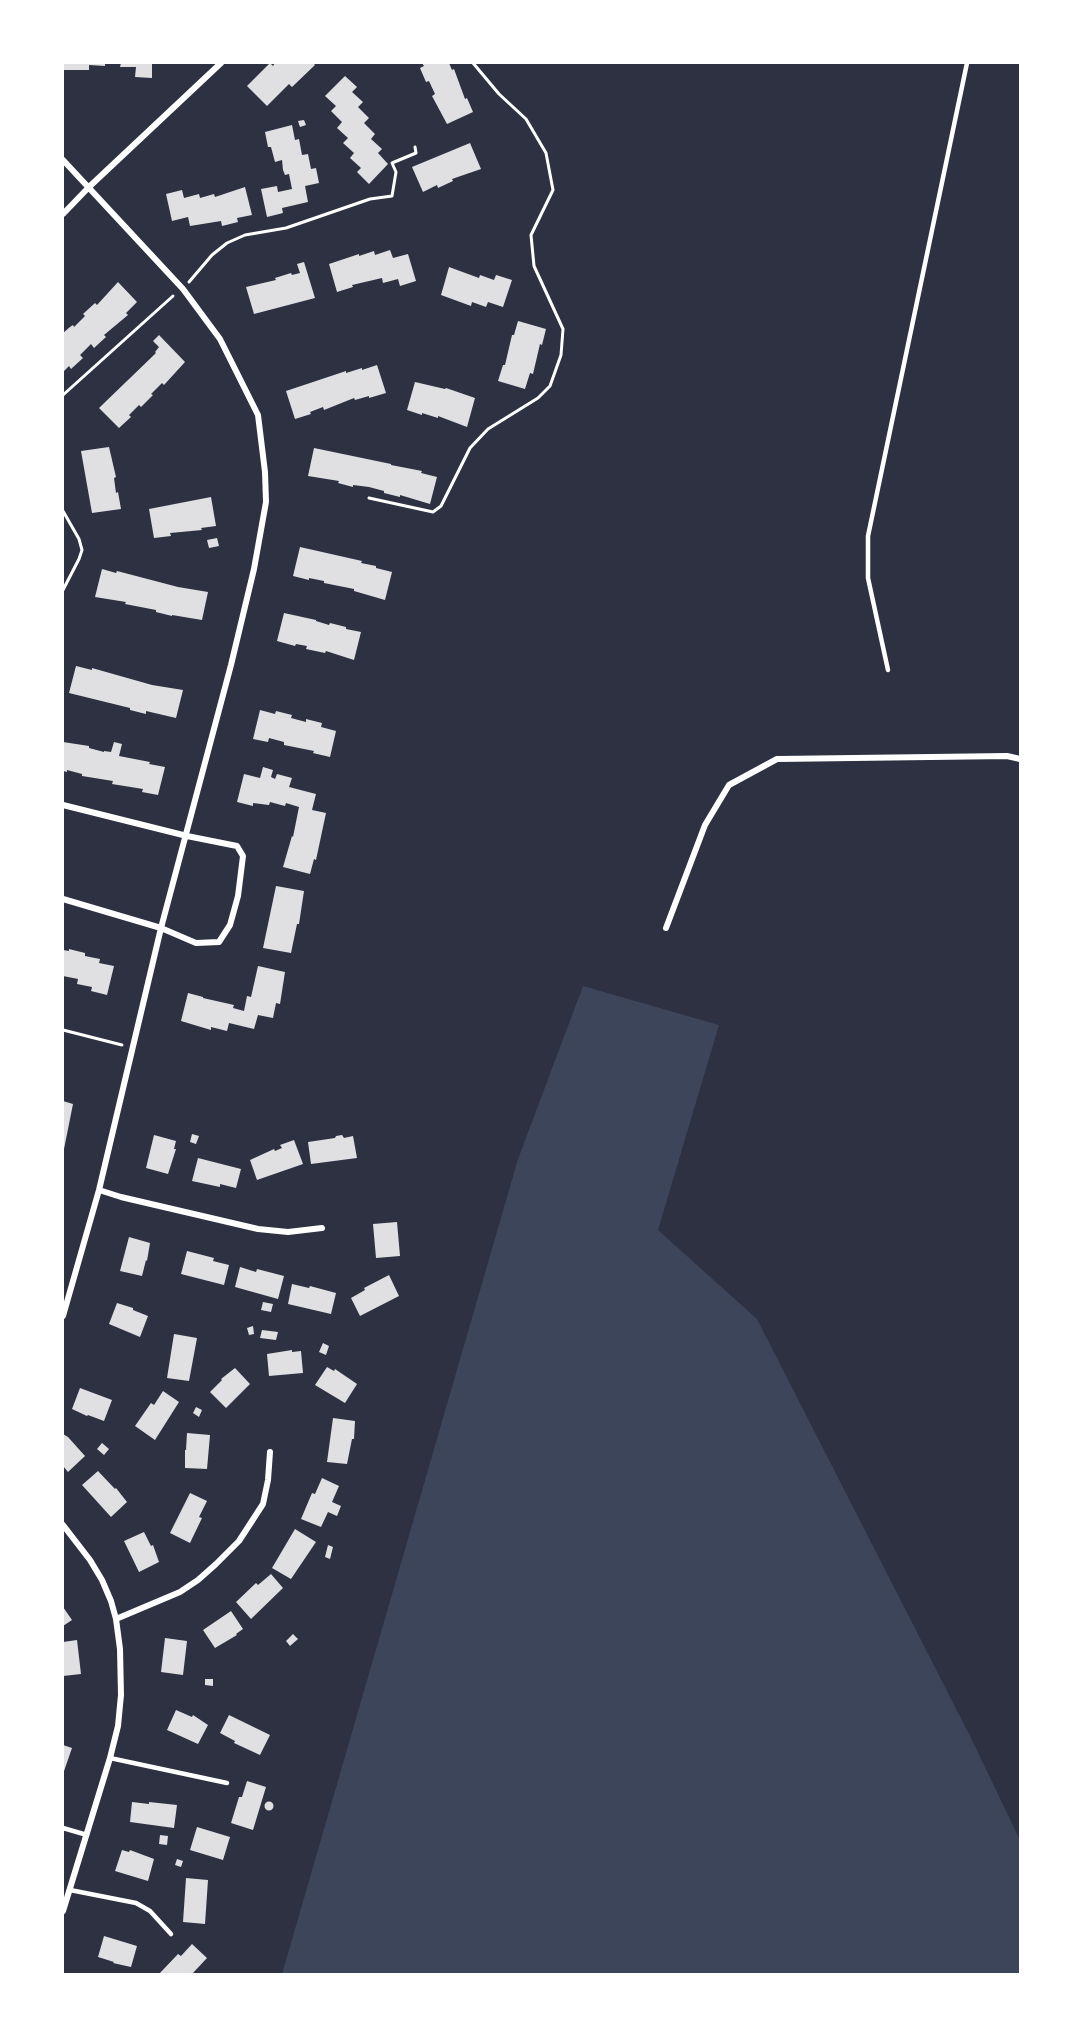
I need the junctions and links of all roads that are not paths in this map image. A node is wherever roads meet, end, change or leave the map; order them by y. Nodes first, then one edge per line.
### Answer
1 (221, 63) edge
2 (967, 63) edge
3 (63, 160) edge
4 (89, 188) junction
5 (63, 214) edge
6 (888, 670) dead end
7 (1020, 759) edge
8 (63, 805) edge
9 (187, 836) junction
10 (63, 899) edge
11 (161, 928) junction
12 (666, 928) dead end
13 (99, 1190) junction
14 (322, 1228) dead end
15 (63, 1316) edge
16 (270, 1452) dead end
17 (63, 1525) edge
18 (116, 1619) junction
19 (110, 1758) junction
20 (227, 1783) dead end
21 (63, 1828) edge
22 (87, 1835) junction
23 (70, 1890) junction
24 (63, 1911) edge
25 (171, 1934) dead end

1 - 4 street
2 - 6 lane
3 - 4 street
4 - 5 street
4 - 9 street
7 - 12 street
8 - 9 street
9 - 11 street
9 - 11 street
10 - 11 street
11 - 13 street
13 - 14 street
13 - 15 street
16 - 18 street
17 - 18 street
18 - 19 street
19 - 20 lane
19 - 22 street
21 - 22 lane
22 - 23 street
23 - 24 street
23 - 25 lane

